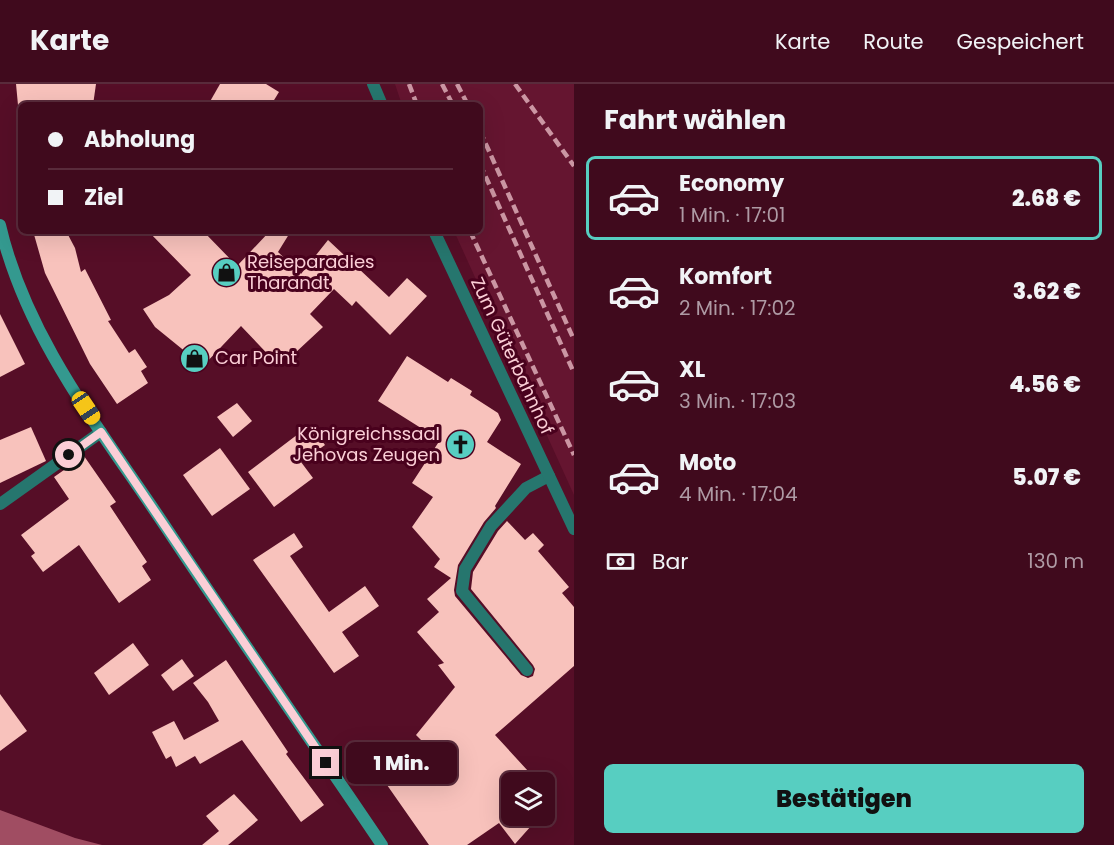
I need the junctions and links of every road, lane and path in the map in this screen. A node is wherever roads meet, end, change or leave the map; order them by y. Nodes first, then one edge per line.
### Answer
1 (373, 84) edge
2 (381, 102) edge
3 (0, 225) edge
4 (435, 234) edge
5 (101, 432) junction
6 (549, 476) junction
7 (0, 504) edge
8 (574, 529) edge
9 (527, 670) dead end
10 (382, 845) edge

1 - 2 street
3 - 5 main road
4 - 6 street, Zum Güterbahnhof
5 - 7 street
5 - 10 main road
6 - 8 street, Zum Güterbahnhof
6 - 9 street

